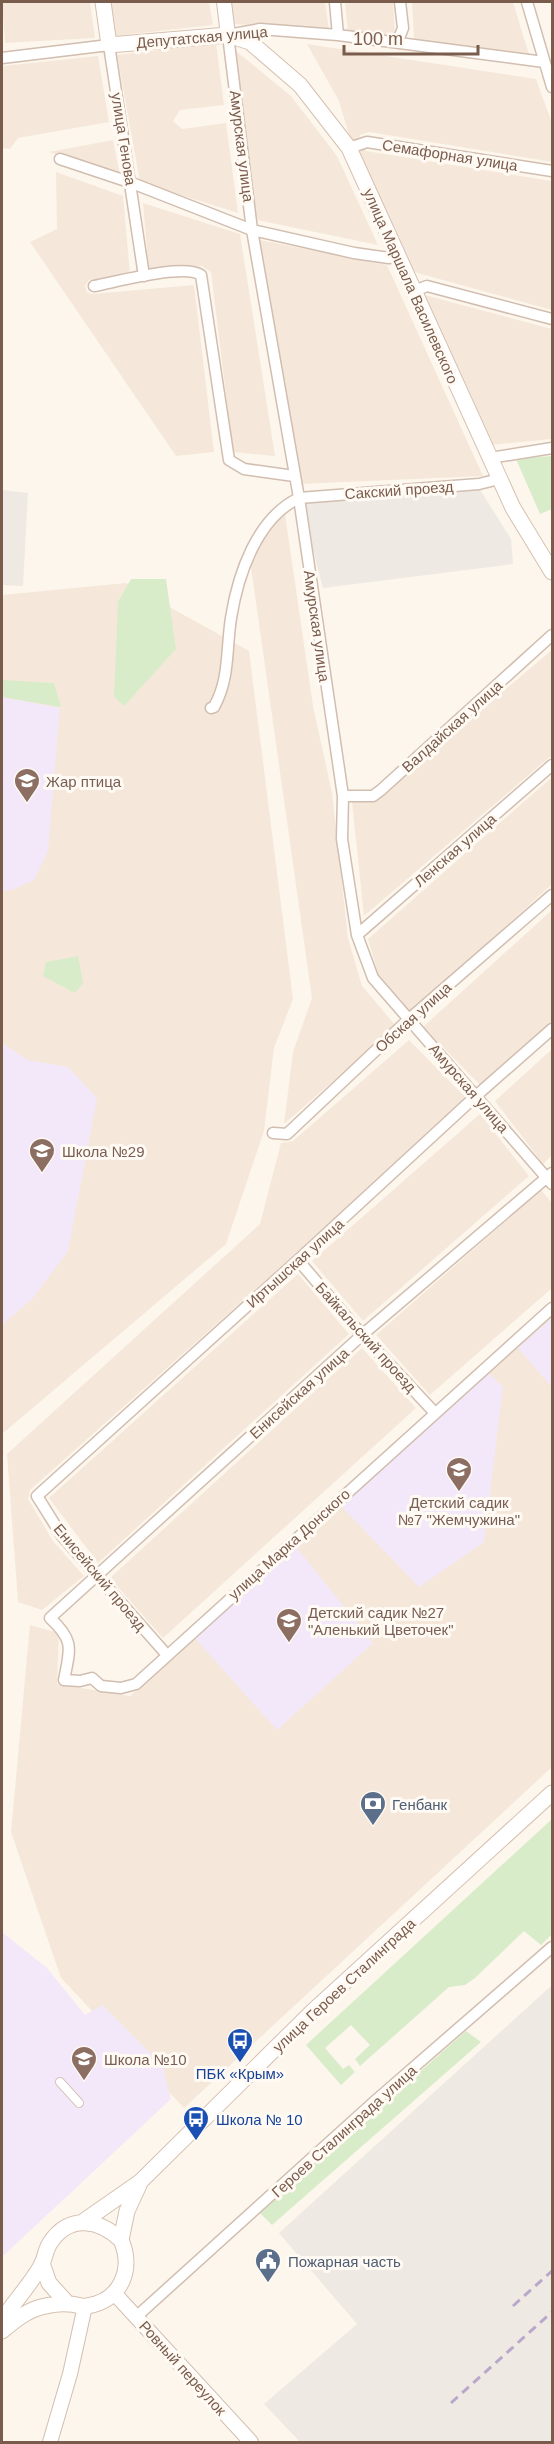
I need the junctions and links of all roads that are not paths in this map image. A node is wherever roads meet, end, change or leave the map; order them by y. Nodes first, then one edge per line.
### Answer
1 (103, 2) edge
2 (224, 2) edge
3 (335, 2) edge
4 (400, 2) edge
5 (527, 2) edge
6 (228, 35) junction
7 (338, 35) junction
8 (398, 41) junction
9 (109, 45) junction
10 (2, 58) edge
11 (544, 62) junction
12 (552, 87) edge
13 (349, 148) junction
14 (60, 159) dead end
15 (552, 171) edge
16 (132, 183) junction
17 (252, 230) junction
18 (398, 254) junction
19 (144, 276) junction
20 (94, 286) dead end
21 (414, 291) junction
22 (552, 319) edge
23 (552, 448) edge
24 (490, 458) junction
25 (294, 476) junction
26 (499, 479) junction
27 (298, 498) junction
28 (552, 572) edge
29 (552, 635) edge
30 (211, 708) dead end
31 (552, 765) edge
32 (343, 796) junction
33 (552, 895) edge
34 (357, 935) junction
35 (408, 1020) junction
36 (552, 1029) edge
37 (477, 1095) junction
38 (273, 1132) dead end
39 (550, 1178) edge
40 (298, 1260) junction
41 (552, 1308) edge
42 (362, 1335) junction
43 (435, 1413) junction
44 (37, 1496) joint
45 (97, 1577) junction
46 (50, 1618) joint
47 (167, 1655) junction
48 (552, 1793) edge
49 (552, 1947) edge
50 (60, 2082) dead end
51 (79, 2103) dead end
52 (140, 2182) junction
53 (84, 2221) junction
54 (121, 2240) junction
55 (42, 2263) junction
56 (115, 2294) junction
57 (68, 2304) junction
58 (85, 2306) junction
59 (136, 2317) junction
60 (2, 2320) edge
61 (2, 2331) edge
62 (50, 2442) edge
63 (251, 2442) edge

1 - 9 main road, улица Генова
2 - 6 street, Амурская улица
3 - 7 street
4 - 8 street
5 - 11 street
6 - 7 street, Депутатская улица
6 - 9 main road, Депутатская улица
6 - 13 main road, улица Маршала Василевского
6 - 17 street, Амурская улица
7 - 8 street, Депутатская улица
8 - 11 street, Депутатская улица
9 - 10 street, Депутатская улица
9 - 16 street, улица Генова
11 - 12 street
13 - 15 street, Семафорная улица
13 - 18 main road, улица Маршала Василевского
14 - 16 street
16 - 17 street
16 - 19 street, улица Генова
17 - 18 street
17 - 25 street, Амурская улица
18 - 21 main road, улица Маршала Василевского
19 - 20 street
19 - 25 street
21 - 22 street
21 - 24 main road, улица Маршала Василевского
23 - 24 street
24 - 26 main road, улица Маршала Василевского
25 - 27 street, Амурская улица
26 - 27 street, Сакский проезд
26 - 28 main road, улица Маршала Василевского
27 - 30 street
27 - 32 street, Амурская улица
29 - 32 street, Валдайская улица
31 - 34 street, Ленская улица
32 - 34 street, Амурская улица
33 - 35 street, Обская улица
34 - 35 street, Амурская улица
35 - 37 street, Амурская улица
35 - 38 street, Обская улица
36 - 37 street, Иртышская улица
37 - 39 street, Амурская улица
37 - 40 street, Иртышская улица
39 - 42 street, Енисейская улица
40 - 42 street, Байкальский проезд
40 - 44 street, Иртышская улица
41 - 43 street, улица Марка Донского
42 - 43 street, Байкальский проезд
42 - 45 street, Енисейская улица
43 - 47 street, улица Марка Донского
44 - 45 street, Енисейский проезд
45 - 46 street, Енисейская улица
45 - 47 street, Енисейский проезд
46 - 47 street, улица Марка Донского
48 - 52 main road, улица Героев Сталинграда
49 - 59 street, Героев Сталинграда улица
50 - 51 street
52 - 53 main road, улица Героев Сталинграда
52 - 54 main road, улица Героев Сталинграда
53 - 54 main road
53 - 55 main road
54 - 56 main road
55 - 57 main road
55 - 60 main road
56 - 58 main road
56 - 59 street, Ровный переулок
57 - 58 main road
57 - 61 main road
58 - 62 street
59 - 63 street, Ровный переулок

